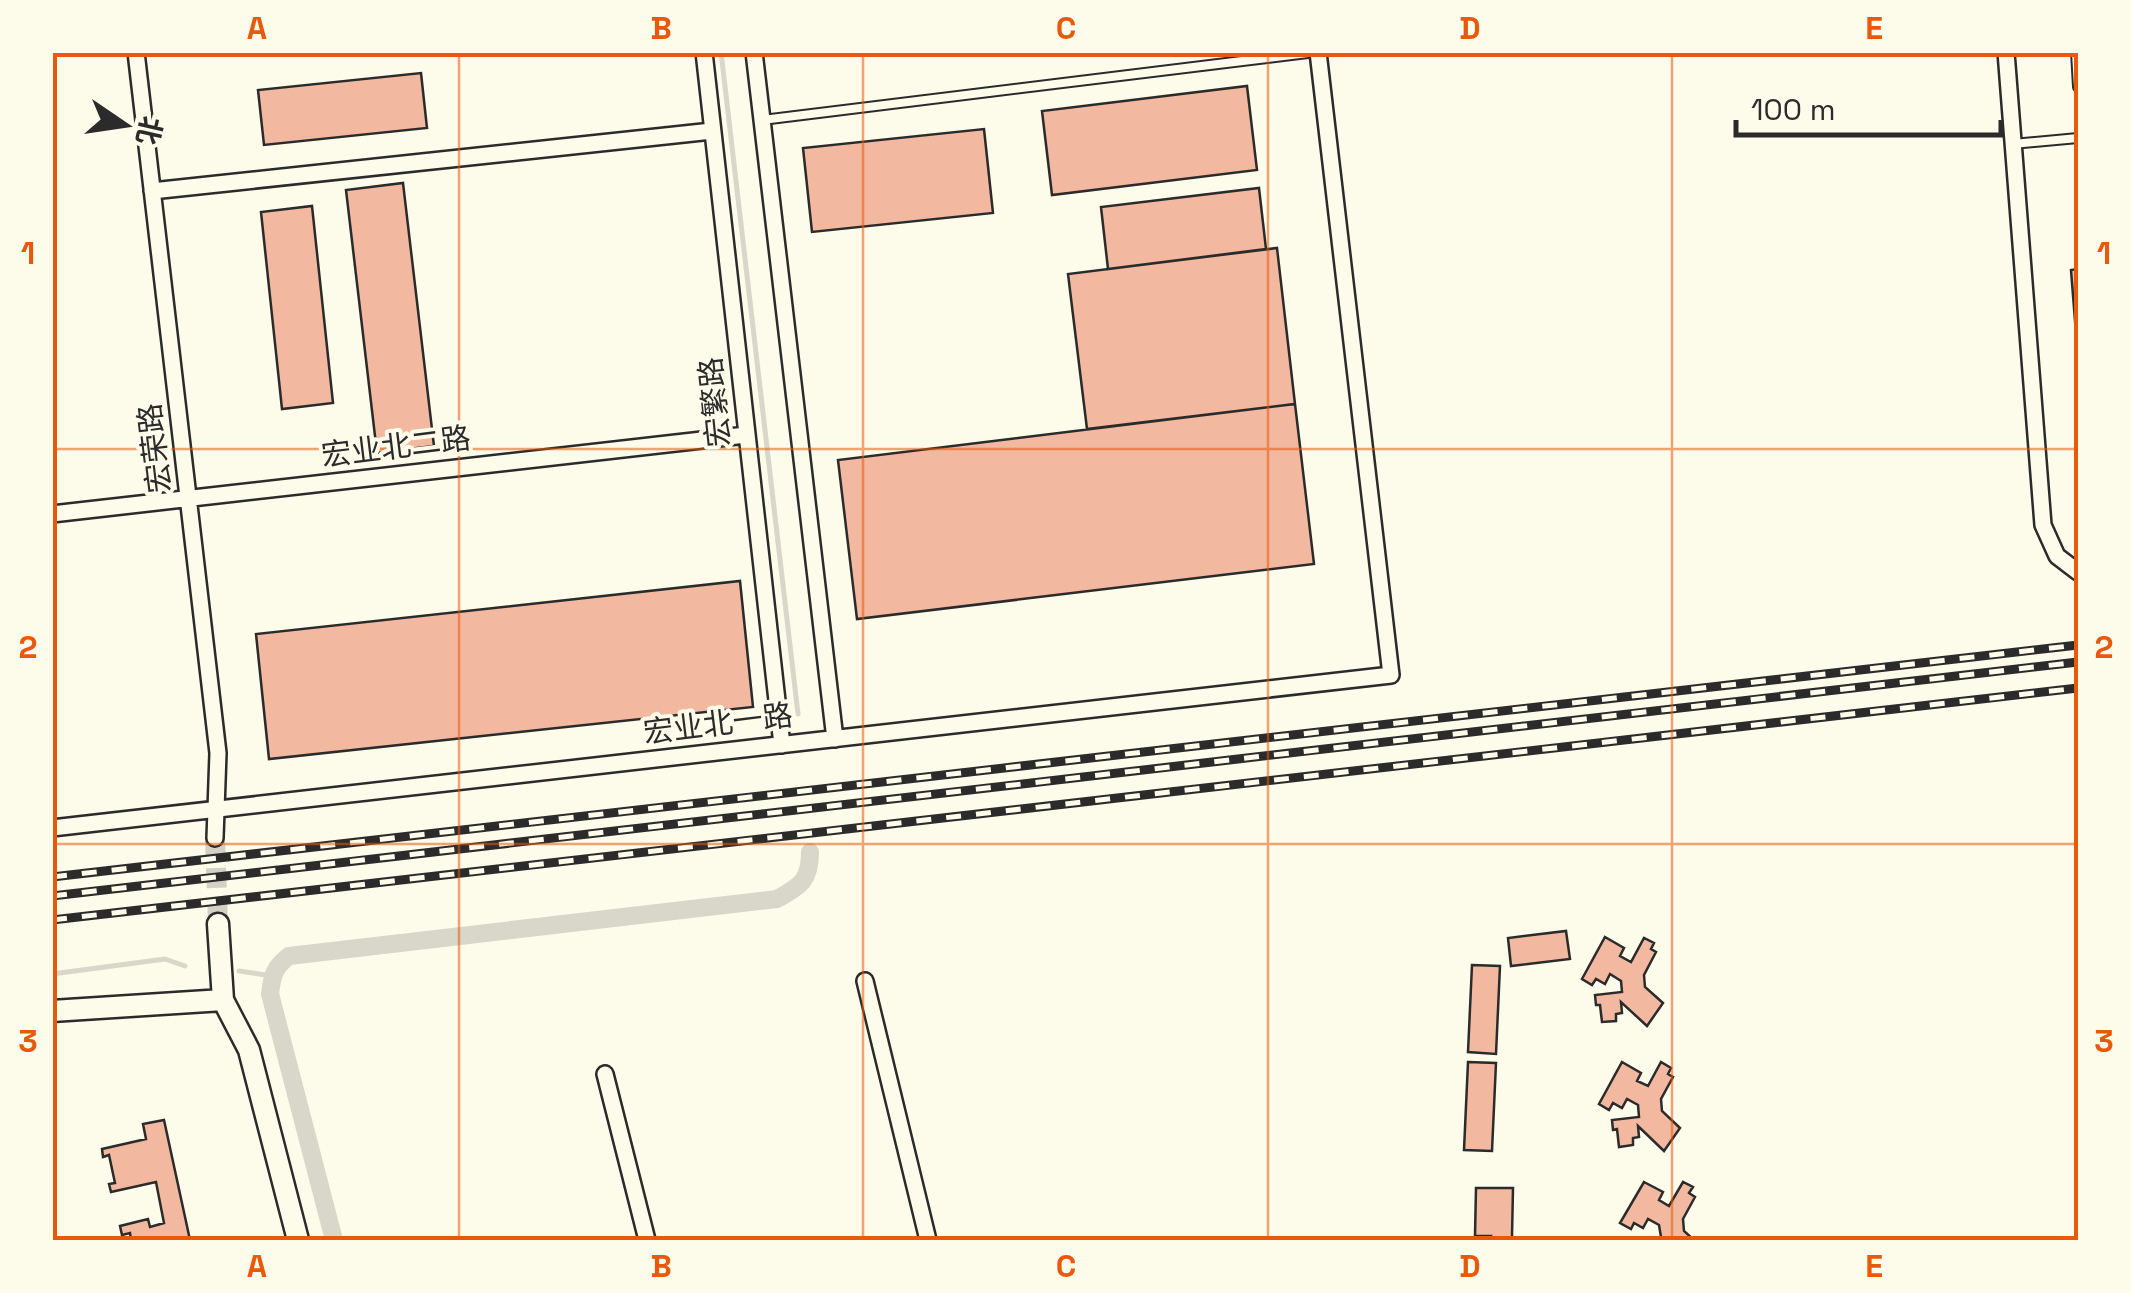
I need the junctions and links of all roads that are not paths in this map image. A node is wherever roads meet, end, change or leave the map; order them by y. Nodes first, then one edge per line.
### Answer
1 (136, 52) edge
2 (704, 52) edge
3 (754, 52) edge
4 (1317, 52) edge
5 (2006, 52) edge
6 (2076, 52) edge
7 (2078, 86) edge
8 (762, 120) junction
9 (712, 130) junction
10 (2078, 138) edge
11 (2013, 144) junction
12 (152, 191) junction
13 (746, 435) junction
14 (188, 499) junction
15 (52, 514) edge
16 (2078, 572) edge
17 (835, 739) junction
18 (782, 745) junction
19 (216, 810) junction
20 (52, 828) edge
21 (215, 838) tunnel mouth
22 (218, 924) tunnel mouth
23 (865, 982) dead end
24 (223, 1000) junction
25 (52, 1011) edge
26 (605, 1074) dead end
27 (298, 1240) edge
28 (647, 1240) edge
29 (928, 1240) edge

1 - 12 street, 宏荣路
2 - 9 street, 宏繁路
3 - 8 street
4 - 8 lane
4 - 17 street, 宏业北一路
5 - 11 street
6 - 7 lane
8 - 17 street
9 - 12 street
9 - 13 street, 宏繁路
10 - 11 lane
11 - 16 street
12 - 14 street, 宏荣路
13 - 14 street, 宏业北二路
13 - 18 street, 宏繁路
14 - 15 street, 宏业北二路
14 - 19 street, 宏荣路
17 - 18 street, 宏业北一路
18 - 19 street, 宏业北一路
19 - 20 street, 宏业北一路
19 - 21 street, 宏荣路
22 - 24 street
23 - 29 street
24 - 25 street
24 - 27 street
26 - 28 street

